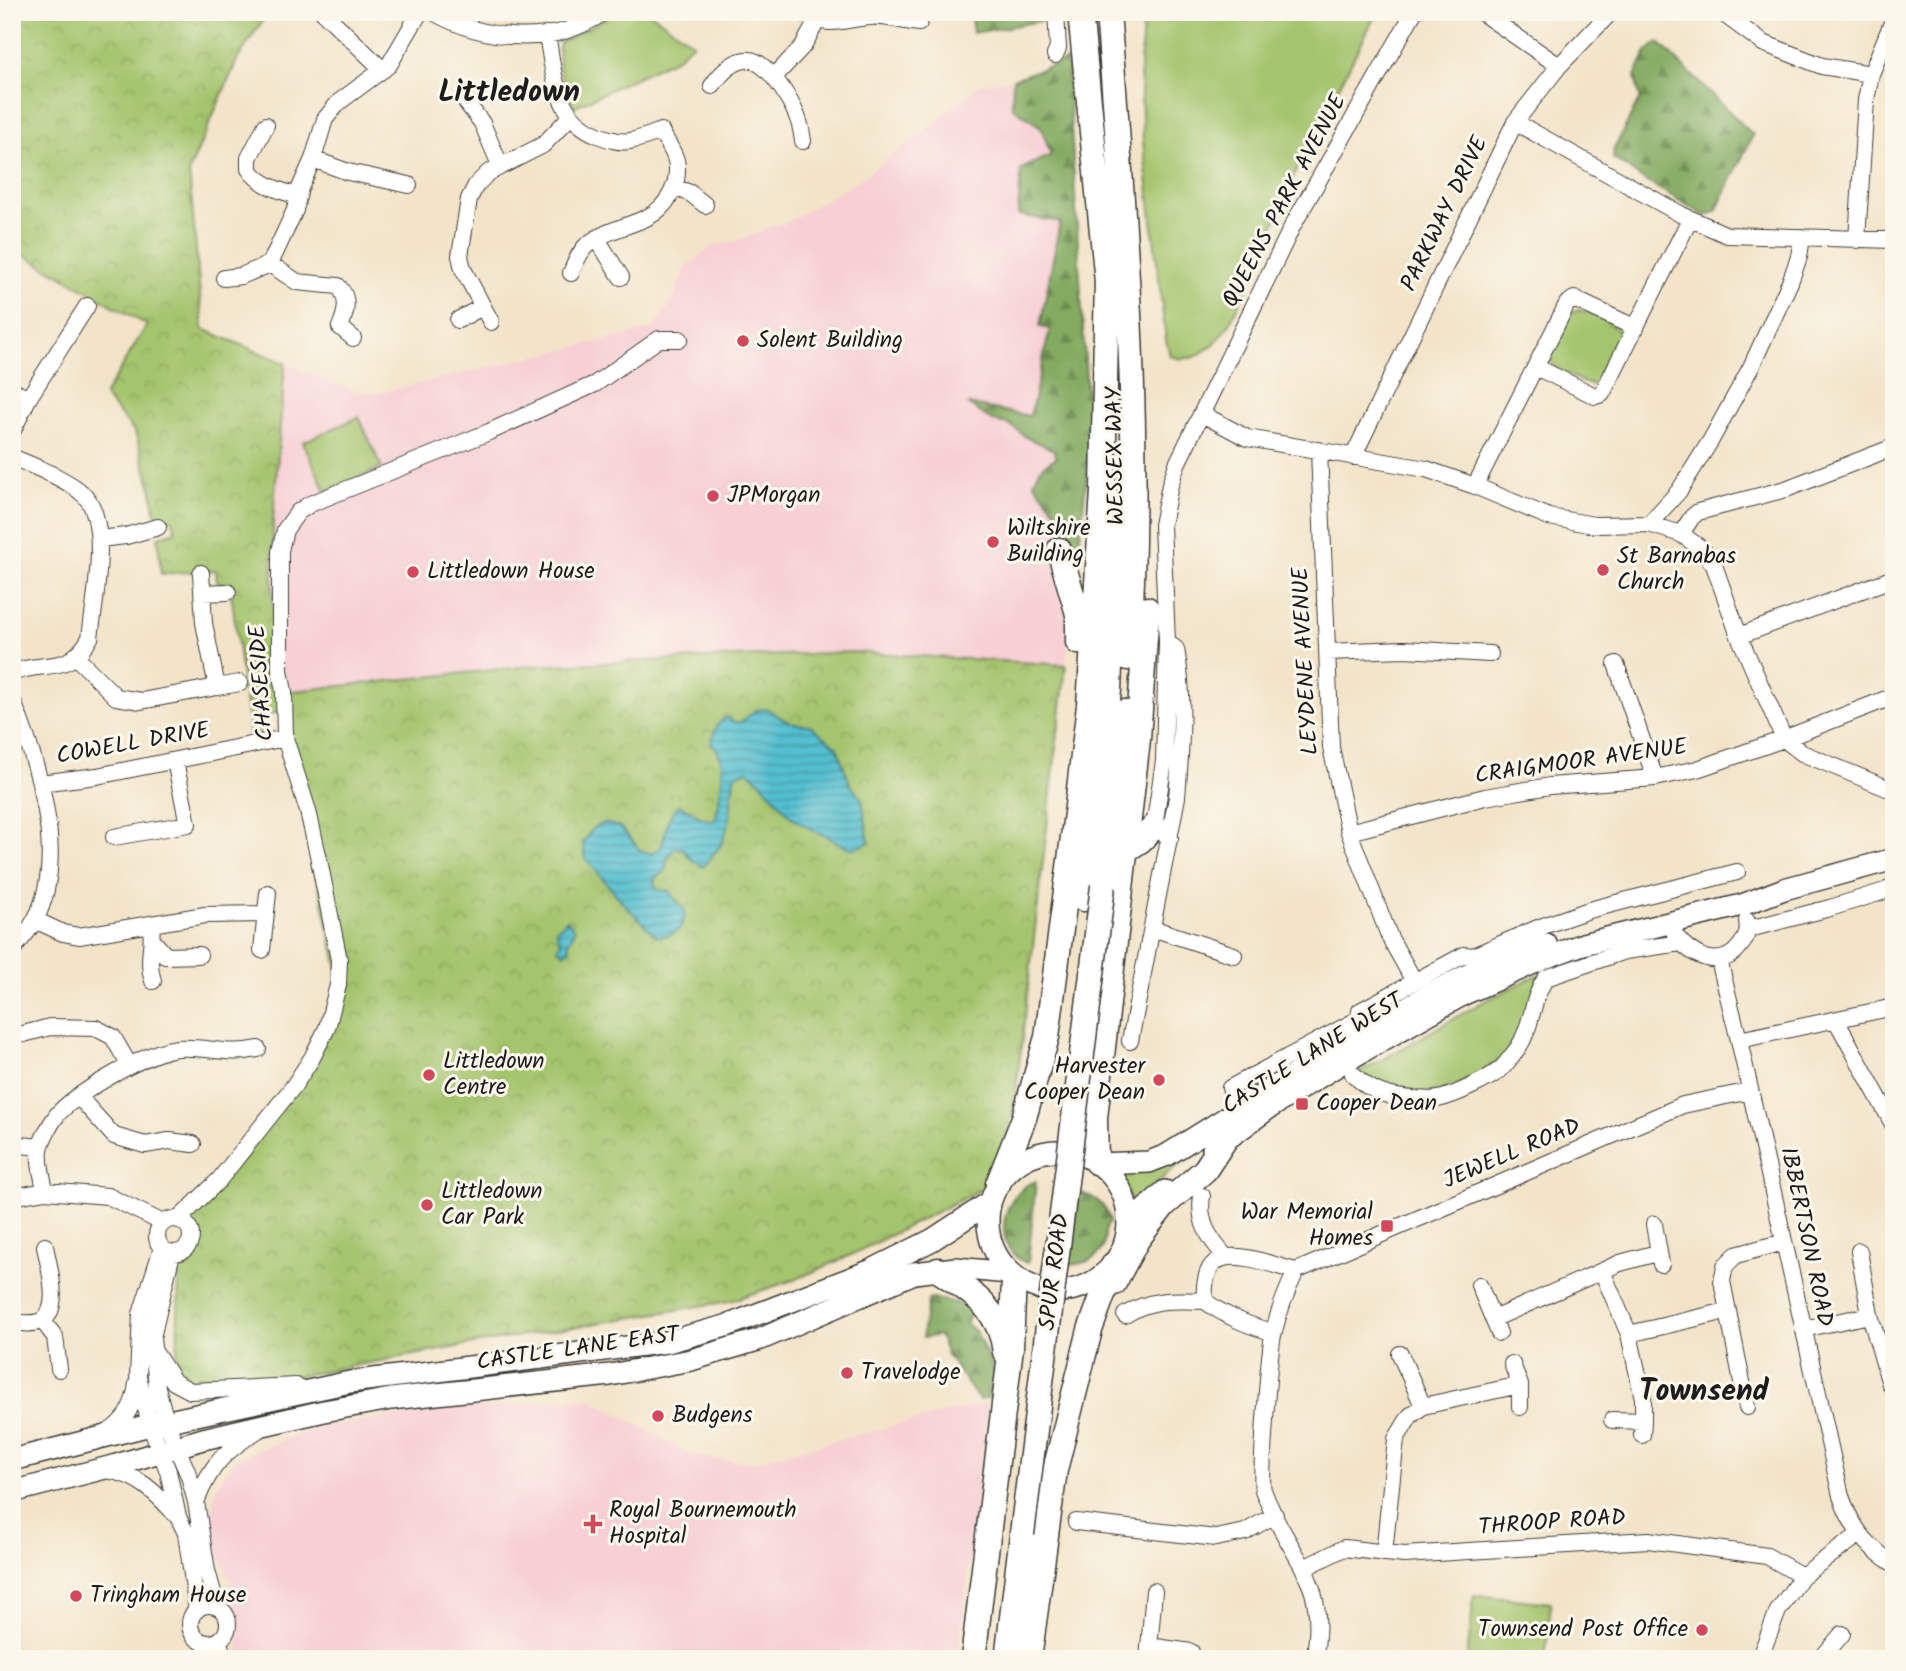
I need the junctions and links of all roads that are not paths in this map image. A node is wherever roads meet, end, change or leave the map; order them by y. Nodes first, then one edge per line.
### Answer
1 (420, 12) edge
2 (433, 12) edge
3 (604, 12) edge
4 (1056, 12) edge
5 (1080, 12) edge
6 (1108, 12) edge
7 (1414, 12) edge
8 (1481, 12) edge
9 (1611, 12) edge
10 (1721, 12) edge
11 (809, 16) edge
12 (1894, 18) edge
13 (324, 21) edge
14 (919, 23) dead end
15 (547, 34) junction
16 (1055, 55) dead end
17 (1559, 66) junction
18 (383, 70) junction
19 (1871, 74) junction
20 (774, 77) junction
21 (712, 86) dead end
22 (466, 102) dead end
23 (570, 117) junction
24 (1515, 122) junction
25 (266, 125) dead end
26 (803, 141) dead end
27 (313, 159) junction
28 (500, 165) junction
29 (401, 178) dead end
30 (674, 187) junction
31 (298, 196) junction
32 (705, 205) dead end
33 (1690, 219) junction
34 (1802, 237) junction
35 (597, 239) junction
36 (1857, 240) junction
37 (1894, 240) edge
38 (270, 264) junction
39 (572, 273) dead end
40 (621, 277) dead end
41 (224, 278) dead end
42 (87, 306) dead end
43 (482, 307) junction
44 (1130, 312) junction
45 (458, 320) dead end
46 (491, 322) dead end
47 (1636, 328) junction
48 (340, 333) dead end
49 (680, 339) dead end
50 (1536, 367) junction
51 (12, 390) edge
52 (28, 400) junction
53 (1202, 414) junction
54 (12, 432) edge
55 (1894, 447) edge
56 (1319, 450) junction
57 (12, 457) edge
58 (1353, 457) junction
59 (1475, 486) junction
60 (1649, 524) junction
61 (158, 527) dead end
62 (1681, 534) junction
63 (99, 539) junction
64 (1059, 550) dead end
65 (201, 573) dead end
66 (1894, 578) edge
67 (228, 592) dead end
68 (202, 593) junction
69 (1739, 636) junction
70 (1327, 652) junction
71 (1490, 654) dead end
72 (76, 657) junction
73 (1616, 664) dead end
74 (12, 673) edge
75 (240, 683) dead end
76 (217, 687) junction
77 (1894, 696) edge
78 (12, 699) edge
79 (18, 730) edge
80 (285, 738) junction
81 (1784, 739) junction
82 (176, 761) junction
83 (1655, 778) junction
84 (40, 783) junction
85 (1894, 791) edge
86 (1162, 832) junction
87 (1349, 832) junction
88 (114, 837) dead end
89 (1126, 850) junction
90 (1892, 865) edge
91 (1737, 872) dead end
92 (1894, 884) edge
93 (268, 893) dead end
94 (1084, 893) junction
95 (1742, 905) junction
96 (264, 914) junction
97 (36, 920) junction
98 (1668, 924) junction
99 (1152, 928) junction
100 (1749, 929) junction
101 (152, 934) junction
102 (1681, 943) junction
103 (1583, 944) junction
104 (12, 950) edge
105 (262, 950) dead end
106 (199, 955) dead end
107 (1234, 955) dead end
108 (1720, 960) junction
109 (1477, 962) junction
110 (1545, 968) junction
111 (153, 981) dead end
112 (1413, 981) junction
113 (1464, 993) junction
114 (1894, 1007) edge
115 (1836, 1020) junction
116 (1362, 1026) junction
117 (12, 1037) edge
118 (1740, 1040) junction
119 (1130, 1041) dead end
120 (257, 1049) dead end
121 (129, 1065) junction
122 (1353, 1074) dead end
123 (1750, 1091) junction
124 (79, 1097) junction
125 (1238, 1110) junction
126 (1894, 1126) edge
127 (1226, 1138) junction
128 (12, 1144) edge
129 (193, 1144) dead end
130 (40, 1147) junction
131 (1097, 1163) junction
132 (45, 1191) junction
133 (994, 1193) junction
134 (1202, 1196) dead end
135 (12, 1197) edge
136 (164, 1222) junction
137 (1654, 1224) dead end
138 (1128, 1225) junction
139 (1784, 1242) junction
140 (167, 1251) junction
141 (1859, 1251) dead end
142 (1225, 1256) junction
143 (1114, 1264) junction
144 (31, 1266) dead end
145 (938, 1270) junction
146 (1296, 1271) junction
147 (1602, 1272) junction
148 (1012, 1275) junction
149 (1479, 1285) dead end
150 (1205, 1301) junction
151 (1727, 1311) junction
152 (1125, 1315) dead end
153 (1870, 1315) junction
154 (42, 1320) junction
155 (1094, 1320) junction
156 (12, 1322) edge
157 (1803, 1329) junction
158 (1273, 1332) junction
159 (1629, 1334) junction
160 (152, 1348) junction
161 (1400, 1354) dead end
162 (1512, 1364) dead end
163 (59, 1369) dead end
164 (138, 1376) junction
165 (1007, 1378) junction
166 (350, 1382) junction
167 (1890, 1384) dead end
168 (1520, 1385) junction
169 (254, 1388) junction
170 (1423, 1406) junction
171 (1520, 1407) dead end
172 (1747, 1407) dead end
173 (204, 1413) junction
174 (1612, 1420) dead end
175 (266, 1424) junction
176 (161, 1436) junction
177 (92, 1440) junction
178 (12, 1460) edge
179 (101, 1469) junction
180 (12, 1492) edge
181 (196, 1502) junction
182 (1275, 1515) junction
183 (178, 1517) junction
184 (1076, 1522) dead end
185 (1856, 1528) junction
186 (1014, 1534) junction
187 (1384, 1553) junction
188 (1894, 1564) edge
189 (1304, 1568) junction
190 (1802, 1576) junction
191 (1154, 1591) dead end
192 (217, 1607) junction
193 (197, 1610) junction
194 (1842, 1634) dead end
195 (218, 1641) junction
196 (1191, 1649) edge
197 (1148, 1652) edge
198 (225, 1659) edge
199 (973, 1659) edge
200 (991, 1659) edge
201 (1007, 1659) edge
202 (1029, 1659) edge
203 (1314, 1659) edge
204 (1759, 1659) edge
205 (1821, 1659) edge

1 - 18 street
2 - 15 street
3 - 15 street
4 - 16 street
5 - 94 highway, WESSEX WAY
6 - 44 highway, WESSEX WAY
7 - 53 street, QUEENS PARK AVENUE
8 - 17 street
9 - 17 street, PARKWAY DRIVE
10 - 19 street
11 - 14 street
11 - 20 street
12 - 19 street
13 - 18 street
15 - 23 street
17 - 24 street, PARKWAY DRIVE
18 - 27 street
19 - 36 street
20 - 21 street
20 - 26 street
22 - 28 street
23 - 28 street
23 - 30 street
24 - 33 street
24 - 58 street, PARKWAY DRIVE
25 - 31 street
27 - 29 street
27 - 31 street
28 - 43 street
30 - 32 street
30 - 35 street
31 - 38 street
33 - 34 street
33 - 47 street
34 - 36 street
34 - 60 street
35 - 39 street
35 - 40 street
36 - 37 street
38 - 41 street
38 - 48 street
42 - 52 street
43 - 45 street
43 - 46 street
44 - 89 highway
44 - 94 highway, WESSEX WAY
47 - 50 street
47 - 50 street
49 - 80 street, CHASESIDE
50 - 59 street
51 - 52 street
52 - 54 street
53 - 56 street
53 - 86 street, QUEENS PARK AVENUE
55 - 62 street
56 - 58 street
56 - 70 street, LEYDENE AVENUE
57 - 63 street
58 - 59 street
59 - 60 street
60 - 62 street
61 - 63 street
62 - 69 street
63 - 72 street
64 - 94 highway
65 - 68 street
66 - 69 street
67 - 68 street
68 - 76 street
69 - 81 street
70 - 71 street
70 - 87 street, LEYDENE AVENUE
72 - 74 street
72 - 76 street
73 - 83 street
75 - 76 street
77 - 81 street, CRAIGMOOR AVENUE
78 - 79 street
79 - 84 street
80 - 82 street, COWELL DRIVE
80 - 136 street, CHASESIDE
81 - 83 street, CRAIGMOOR AVENUE
81 - 85 street
82 - 84 street, COWELL DRIVE
82 - 88 street
83 - 87 street, CRAIGMOOR AVENUE
84 - 97 street, COWELL DRIVE
86 - 89 highway
86 - 99 street, QUEENS PARK AVENUE
87 - 112 street, LEYDENE AVENUE
89 - 131 highway
90 - 95 main road, CASTLE LANE WEST
91 - 109 street, CASTLE LANE WEST
92 - 100 street
93 - 96 street
94 - 133 highway
94 - 186 highway, SPUR ROAD, bridge
95 - 98 main road, CASTLE LANE WEST
95 - 100 street
96 - 101 street
96 - 105 street
97 - 101 street
97 - 104 street, COWELL DRIVE
98 - 102 street
98 - 103 main road, CASTLE LANE WEST
99 - 107 street
99 - 119 street, QUEENS PARK AVENUE
100 - 108 street
101 - 106 street
101 - 111 street
102 - 108 street
102 - 110 street, CASTLE LANE WEST
103 - 109 main road, CASTLE LANE WEST
103 - 110 main road, CASTLE LANE WEST
108 - 118 street, IBBERTSON ROAD
109 - 112 street, CASTLE LANE WEST
109 - 116 main road, CASTLE LANE WEST
110 - 113 main road, CASTLE LANE WEST
110 - 122 street
112 - 116 street, CASTLE LANE WEST
113 - 116 main road
113 - 127 main road, CASTLE LANE WEST
114 - 115 street
115 - 118 street
115 - 126 street
116 - 125 main road, CASTLE LANE WEST
116 - 125 street, CASTLE LANE WEST
117 - 121 street
118 - 123 street, IBBERTSON ROAD
120 - 121 street
121 - 124 street
123 - 139 street, IBBERTSON ROAD
123 - 146 street, JEWELL ROAD
124 - 129 street
124 - 130 street
125 - 131 main road, CASTLE LANE WEST
127 - 138 main road, CASTLE LANE WEST
127 - 155 highway
128 - 130 street
130 - 132 street
131 - 133 main road
131 - 138 main road
132 - 135 street
132 - 136 street
133 - 148 main road
133 - 166 main road, CASTLE LANE EAST
134 - 142 street
136 - 140 street
136 - 140 street
137 - 147 street
138 - 143 main road
139 - 151 street
139 - 157 street, IBBERTSON ROAD
140 - 160 street
140 - 164 street
141 - 153 street
142 - 146 street
142 - 150 street
143 - 148 main road
143 - 155 highway
144 - 154 street
145 - 148 main road, CASTLE LANE EAST
145 - 165 highway
145 - 175 main road, CASTLE LANE EAST
146 - 158 street
147 - 149 street
147 - 159 street
148 - 165 highway
150 - 152 street
150 - 158 street
151 - 159 street
151 - 172 street
153 - 157 street
153 - 167 street
154 - 156 street
154 - 163 street
155 - 202 highway
157 - 185 street, IBBERTSON ROAD
158 - 182 street
159 - 174 street
160 - 169 street, CASTLE LANE EAST
160 - 176 street
161 - 170 street
162 - 168 street
164 - 176 street
164 - 177 street, CASTLE LANE EAST
165 - 199 highway
166 - 169 street, CASTLE LANE EAST
166 - 173 main road, CASTLE LANE EAST
168 - 170 street
168 - 171 street
169 - 173 street
170 - 187 street
173 - 176 main road, CASTLE LANE EAST
175 - 176 main road, CASTLE LANE EAST
175 - 181 street, CASTLE LANE EAST
176 - 177 main road, CASTLE LANE EAST
176 - 179 main road, CASTLE LANE EAST
176 - 181 street
176 - 183 street
177 - 178 main road, CASTLE LANE EAST
179 - 180 main road, CASTLE LANE EAST
179 - 183 street
181 - 192 street
182 - 184 street
182 - 189 street
183 - 193 street
185 - 188 street
185 - 190 street
186 - 200 highway, SPUR ROAD
186 - 201 highway, SPUR ROAD
187 - 189 street, THROOP ROAD
187 - 190 street, THROOP ROAD
189 - 203 street
190 - 204 street
191 - 197 street
192 - 193 street
192 - 195 street
193 - 195 street
194 - 205 street
195 - 198 street
196 - 197 street

